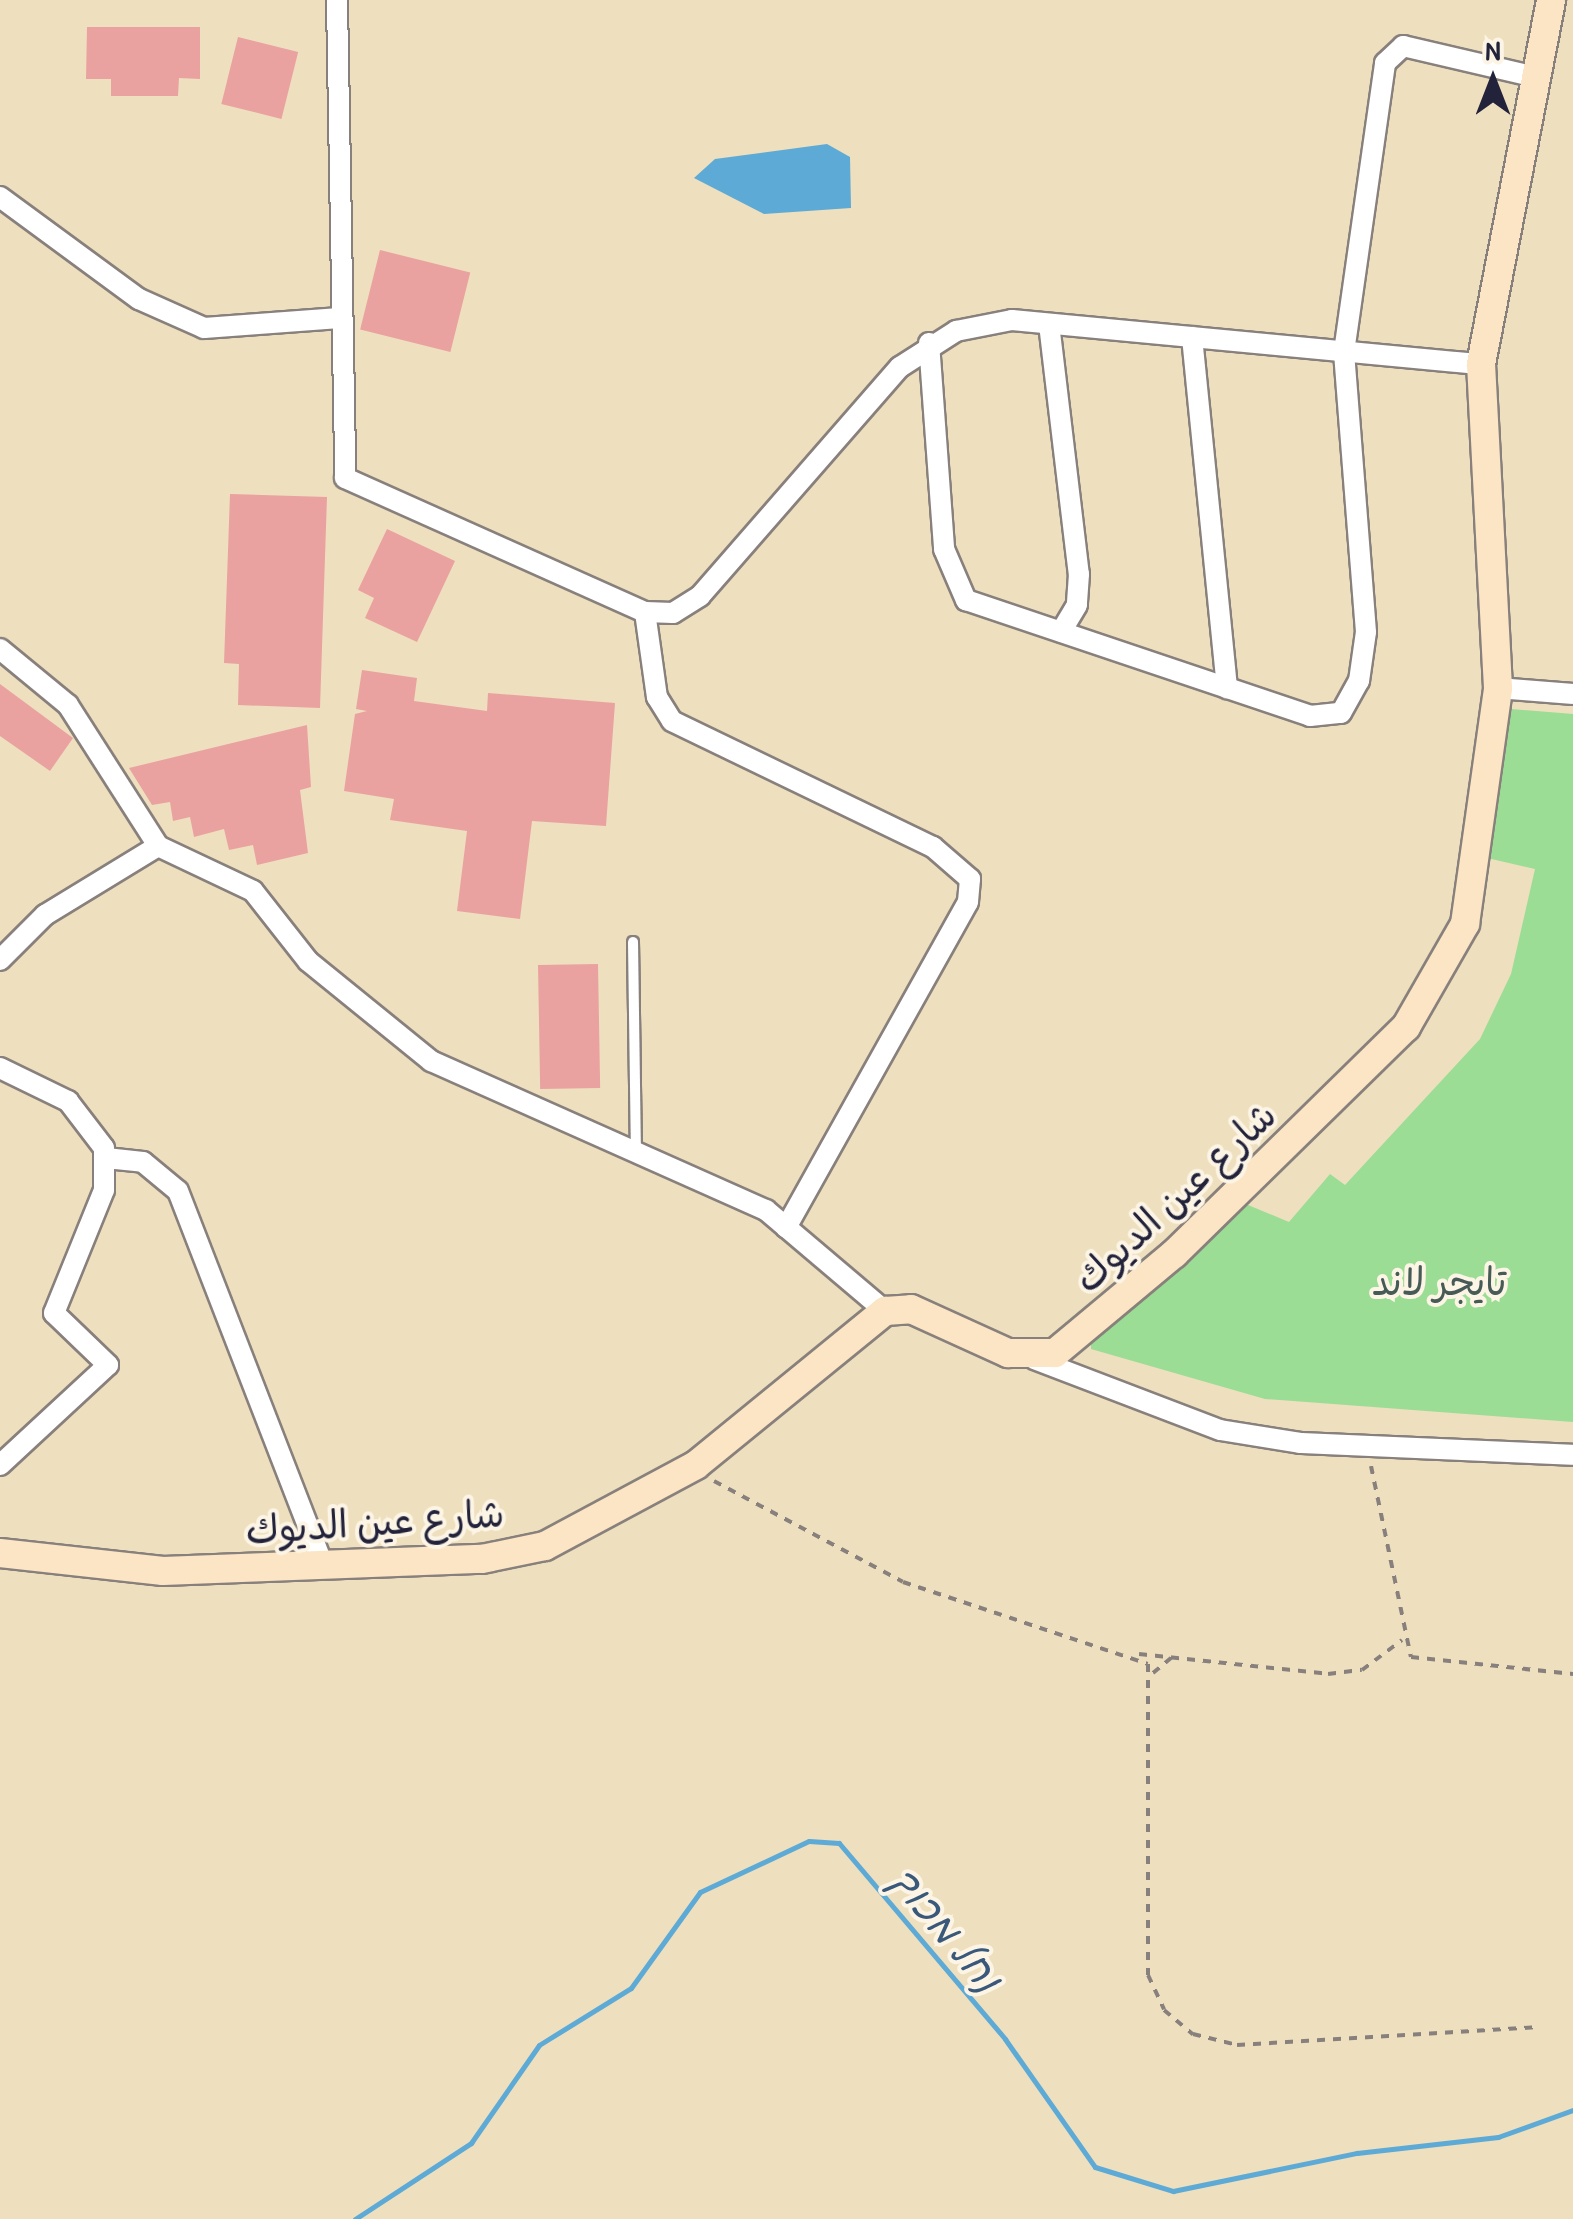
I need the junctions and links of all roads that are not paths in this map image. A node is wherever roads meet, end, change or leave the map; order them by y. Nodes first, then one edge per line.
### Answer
1 (337, 0) edge
2 (1551, 0) edge
3 (1532, 76) junction
4 (0, 198) edge
5 (340, 318) junction
6 (1050, 324) junction
7 (1192, 337) junction
8 (929, 343) junction
9 (1344, 352) junction
10 (1481, 364) junction
11 (645, 612) junction
12 (1061, 632) junction
13 (0, 649) edge
14 (1227, 688) junction
15 (1498, 688) junction
16 (1573, 694) edge
17 (158, 846) junction
18 (633, 942) dead end
19 (0, 960) edge
20 (0, 1068) edge
21 (636, 1147) junction
22 (106, 1158) junction
23 (786, 1228) junction
24 (885, 1312) junction
25 (1034, 1359) junction
26 (1573, 1456) edge
27 (0, 1465) edge
28 (0, 1553) edge
29 (324, 1564) junction

1 - 5 street
2 - 3 street, شارع عين الديوك
3 - 9 street
3 - 10 street, شارع عين الديوك
4 - 5 street
5 - 11 street
6 - 7 street
6 - 8 street
6 - 12 street
7 - 9 street
7 - 14 street
8 - 11 street
8 - 12 street
9 - 10 street
9 - 14 street
10 - 15 street, شارع عين الديوك
11 - 23 street
12 - 14 street
13 - 17 street
15 - 16 street
15 - 25 street, شارع عين الديوك
17 - 19 street
17 - 21 street
18 - 21 lane
20 - 22 street
21 - 23 street
22 - 27 street
22 - 29 street
23 - 24 street
24 - 25 street
24 - 29 street, شارع عين الديوك
25 - 26 street
28 - 29 street, شارع عين الديوك

